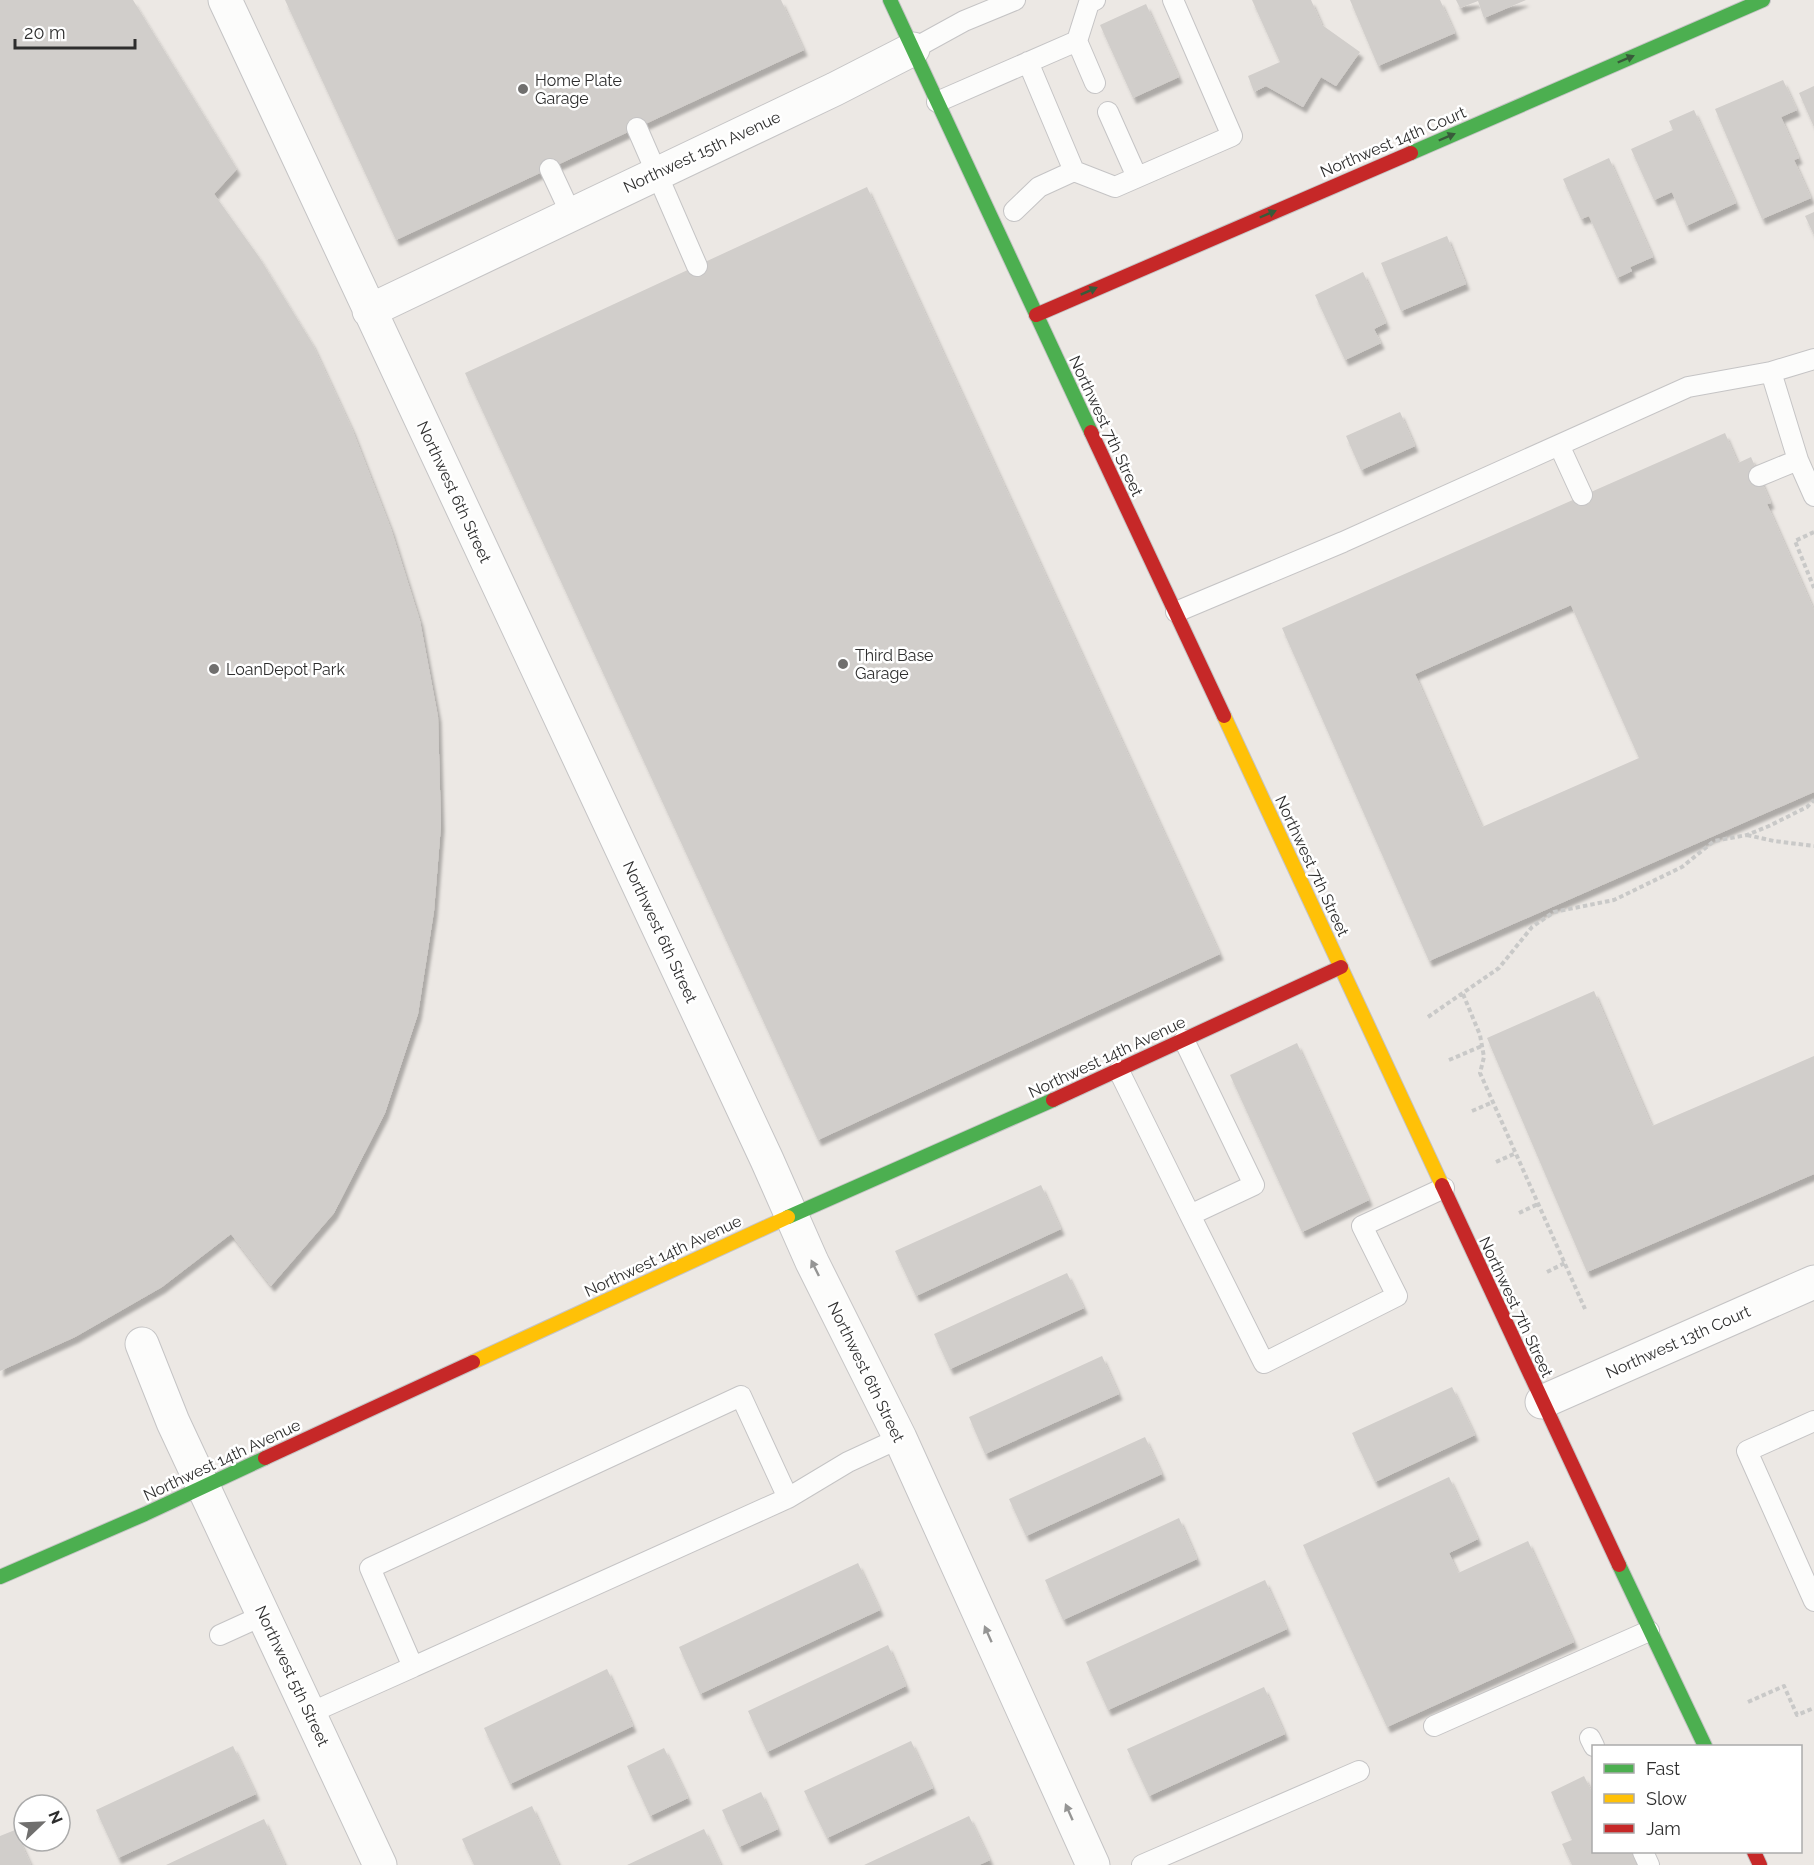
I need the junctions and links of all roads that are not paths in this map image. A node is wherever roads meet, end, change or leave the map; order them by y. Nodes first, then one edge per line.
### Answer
1 (225, 0) edge
2 (890, 0) edge
3 (1015, 0) edge
4 (1095, 0) edge
5 (1173, 0) edge
6 (1763, 0) edge
7 (992, 4) edge
8 (1077, 41) junction
9 (913, 49) junction
10 (1028, 62) junction
11 (1095, 83) dead end
12 (937, 102) junction
13 (1108, 112) dead end
14 (637, 128) dead end
15 (550, 169) dead end
16 (1074, 171) junction
17 (656, 172) junction
18 (1137, 177) junction
19 (1014, 211) dead end
20 (571, 214) junction
21 (697, 266) dead end
22 (369, 311) junction
23 (1036, 315) junction
24 (1814, 359) edge
25 (1772, 372) junction
26 (1560, 445) junction
27 (1798, 460) junction
28 (1759, 476) dead end
29 (1582, 495) dead end
30 (1814, 496) edge
31 (1176, 612) junction
32 (1341, 967) junction
33 (1184, 1040) junction
34 (1119, 1071) junction
35 (1444, 1188) junction
36 (791, 1215) junction
37 (1190, 1215) junction
38 (1814, 1282) edge
39 (142, 1344) dead end
40 (1542, 1402) junction
41 (1814, 1421) edge
42 (900, 1438) junction
43 (205, 1486) junction
44 (788, 1498) junction
45 (0, 1576) edge
46 (1814, 1601) edge
47 (264, 1615) junction
48 (1649, 1631) junction
49 (220, 1635) dead end
50 (413, 1667) junction
51 (310, 1713) junction
52 (1434, 1726) dead end
53 (1705, 1745) edge
54 (1359, 1771) dead end
55 (380, 1865) edge
56 (1093, 1865) edge
57 (1142, 1865) edge

1 - 22 street, Northwest 6th Street
2 - 9 street, Northwest 7th Street
3 - 7 lane
4 - 8 lane
5 - 18 lane
23 -> 6 street, Northwest 14th Court
7 - 9 lane
8 - 10 lane
8 - 11 lane
9 - 12 street, Northwest 7th Street
9 - 17 street, Northwest 15th Avenue
10 - 12 lane
10 - 16 lane
12 - 23 street, Northwest 7th Street
13 - 18 lane
14 - 17 lane
15 - 20 lane
16 - 18 lane
16 - 19 lane
17 - 20 street, Northwest 15th Avenue
17 - 21 lane
20 - 22 street, Northwest 15th Avenue
22 - 36 street, Northwest 6th Street
23 - 31 street, Northwest 7th Street
24 - 25 lane
25 - 26 lane
25 - 27 lane
26 - 29 lane
26 - 31 lane
27 - 28 lane
27 - 30 lane
31 - 32 street, Northwest 7th Street
32 - 33 street, Northwest 14th Avenue
32 - 35 street, Northwest 7th Street
33 - 34 street, Northwest 14th Avenue
33 - 37 lane
34 - 36 street, Northwest 14th Avenue
34 - 37 lane
35 - 37 lane
35 - 40 street, Northwest 7th Street
42 -> 36 street, Northwest 6th Street
36 - 43 street, Northwest 14th Avenue
38 - 40 street, Northwest 13th Court
39 - 43 street, Northwest 5th Street
40 - 48 street, Northwest 7th Street
41 - 46 lane
42 - 44 lane
56 -> 42 street, Northwest 6th Street
43 - 45 street, Northwest 14th Avenue
43 - 47 street, Northwest 5th Street
44 - 50 lane
44 - 50 lane
47 - 49 lane
47 - 51 street, Northwest 5th Street
48 - 52 lane
48 - 53 street, Northwest 7th Street
50 - 51 lane
51 - 55 street, Northwest 5th Street
54 - 57 lane

